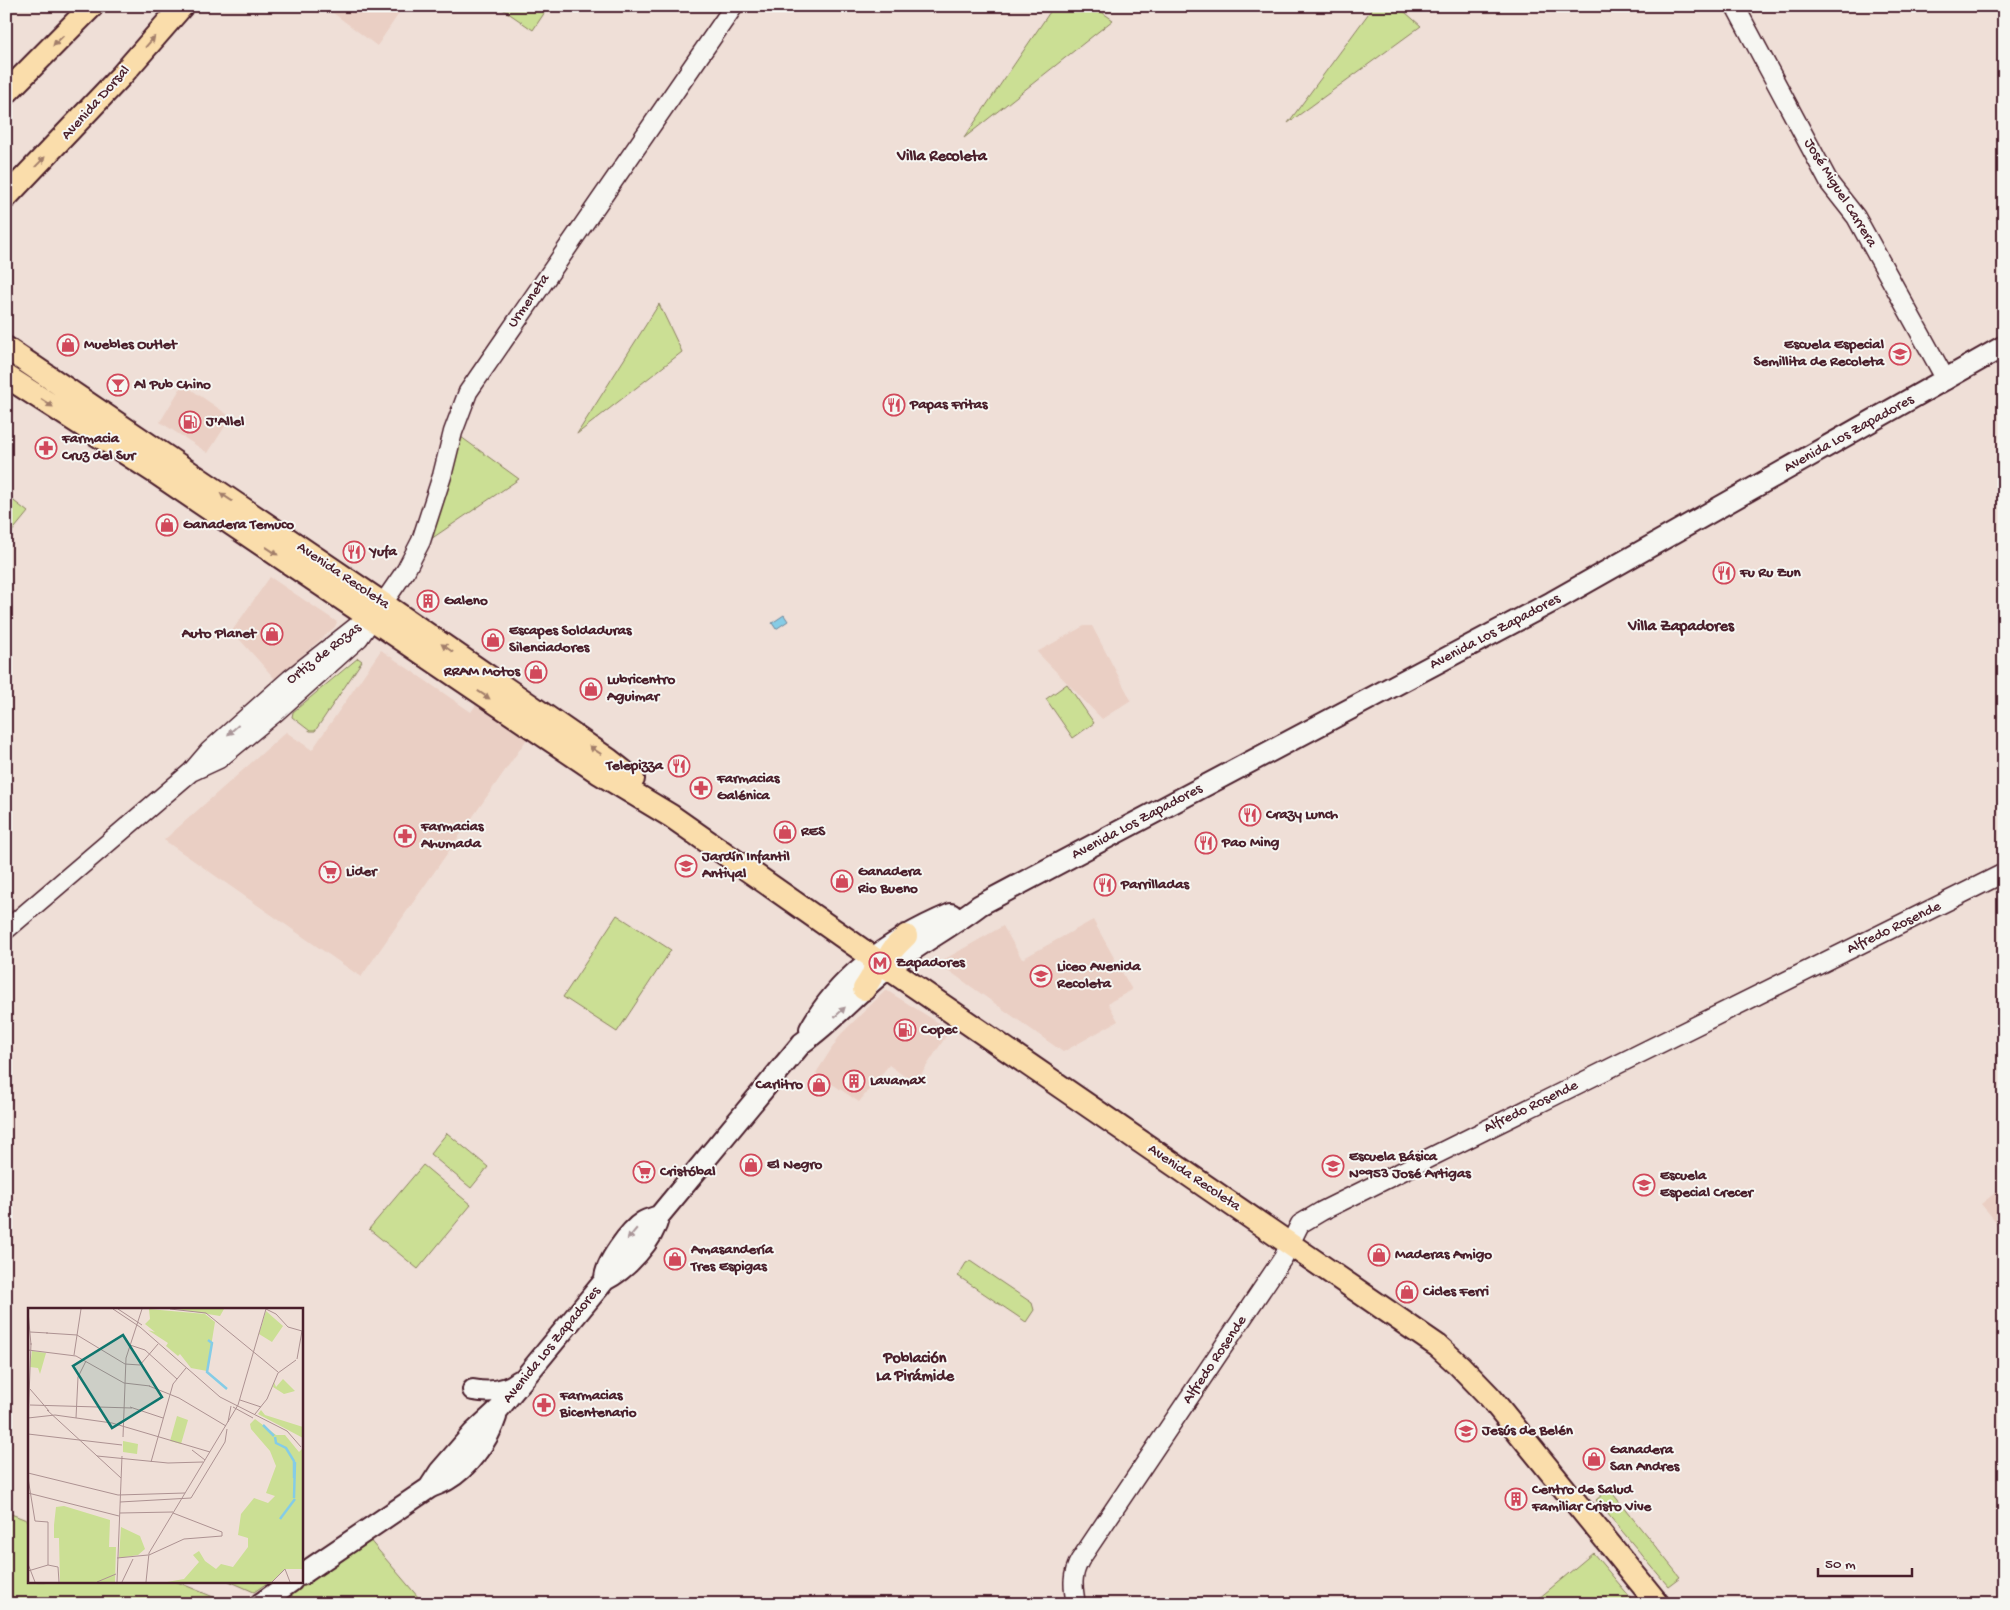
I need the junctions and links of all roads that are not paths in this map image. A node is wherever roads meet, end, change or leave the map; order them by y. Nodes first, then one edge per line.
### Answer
1 (92, 6) edge
2 (182, 6) edge
3 (734, 6) edge
4 (1735, 6) edge
5 (6, 93) edge
6 (6, 197) edge
7 (2004, 346) edge
8 (6, 348) edge
9 (6, 376) edge
10 (1946, 380) junction
11 (260, 520) junction
12 (232, 524) junction
13 (377, 611) junction
14 (2004, 873) edge
15 (980, 905) junction
16 (6, 930) edge
17 (906, 936) joint
18 (880, 962) junction
19 (864, 989) joint
20 (802, 1043) junction
21 (1290, 1244) junction
22 (525, 1377) junction
23 (473, 1390) dead end
24 (302, 1574) edge
25 (291, 1582) edge
26 (260, 1604) edge
27 (1076, 1604) edge
28 (1658, 1604) edge

1 -> 5 main road
6 -> 2 main road, Avenida Dorsal
3 - 13 street, Urmeneta
4 - 10 street, José Miguel Carrera
7 - 10 main road, Avenida Los Zapadores
11 -> 8 main road, Avenida Recoleta
9 -> 12 main road, Avenida Recoleta
10 - 15 main road, Avenida Los Zapadores
11 - 12 main road
11 - 13 main road, Avenida Recoleta
12 -> 13 main road, Avenida Recoleta
13 - 16 street, Ortiz de Rozas
13 - 18 main road, Avenida Recoleta
14 - 21 street, Alfredo Rosende
15 - 17 main road, Avenida Los Zapadores
15 - 18 main road, Avenida Los Zapadores
17 - 18 main road
18 - 19 main road
18 - 20 main road, Avenida Los Zapadores
18 - 21 main road, Avenida Recoleta
20 -> 19 main road, Avenida Los Zapadores
20 - 22 main road, Avenida Los Zapadores
21 - 27 street, Alfredo Rosende
21 - 28 main road, Avenida Recoleta
22 - 23 main road
22 - 24 main road, Avenida Los Zapadores
25 - 26 main road

